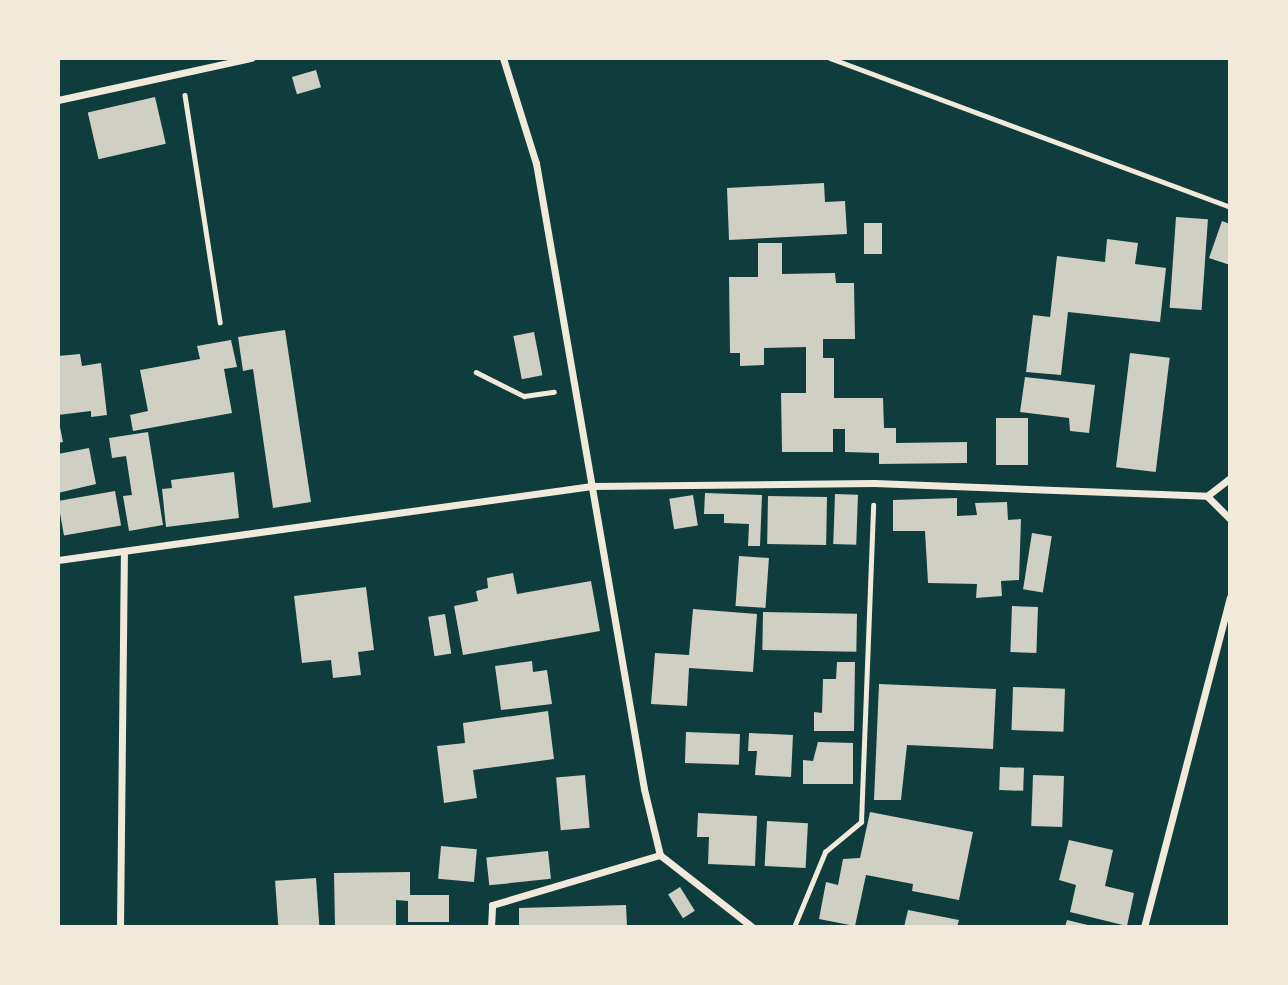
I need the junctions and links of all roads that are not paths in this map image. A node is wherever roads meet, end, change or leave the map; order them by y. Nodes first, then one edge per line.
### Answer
1 (251, 58) edge
2 (503, 58) edge
3 (58, 100) edge
4 (1230, 478) edge
5 (592, 486) junction
6 (1207, 496) junction
7 (1230, 519) edge
8 (124, 551) junction
9 (58, 560) edge
10 (1230, 597) edge
11 (660, 855) junction
12 (120, 927) edge
13 (491, 927) edge
14 (752, 927) edge
15 (1144, 927) edge

1 - 3 street
2 - 5 street
4 - 6 street
5 - 6 street
5 - 8 street
5 - 11 street
6 - 7 street
8 - 9 street
8 - 12 street
10 - 15 street
11 - 13 street
11 - 14 street

